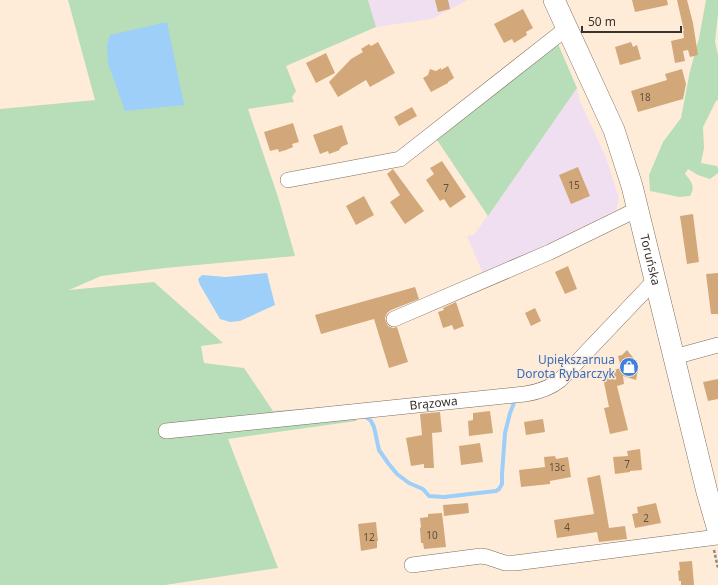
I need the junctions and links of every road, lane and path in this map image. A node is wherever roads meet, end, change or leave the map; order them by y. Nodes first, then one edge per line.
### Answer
1 (554, 0) edge
2 (567, 28) junction
3 (288, 180) dead end
4 (638, 209) junction
5 (656, 279) junction
6 (394, 319) dead end
7 (718, 345) edge
8 (674, 357) junction
9 (166, 431) dead end
10 (718, 530) edge
11 (718, 537) edge
12 (412, 564) dead end

1 - 2 main road, Toruńska
2 - 3 street
2 - 4 main road, Toruńska
4 - 5 main road, Toruńska
4 - 6 street
5 - 8 main road, Toruńska
5 - 9 street, Brązowa
7 - 8 street
8 - 10 main road, Toruńska
11 - 12 street

